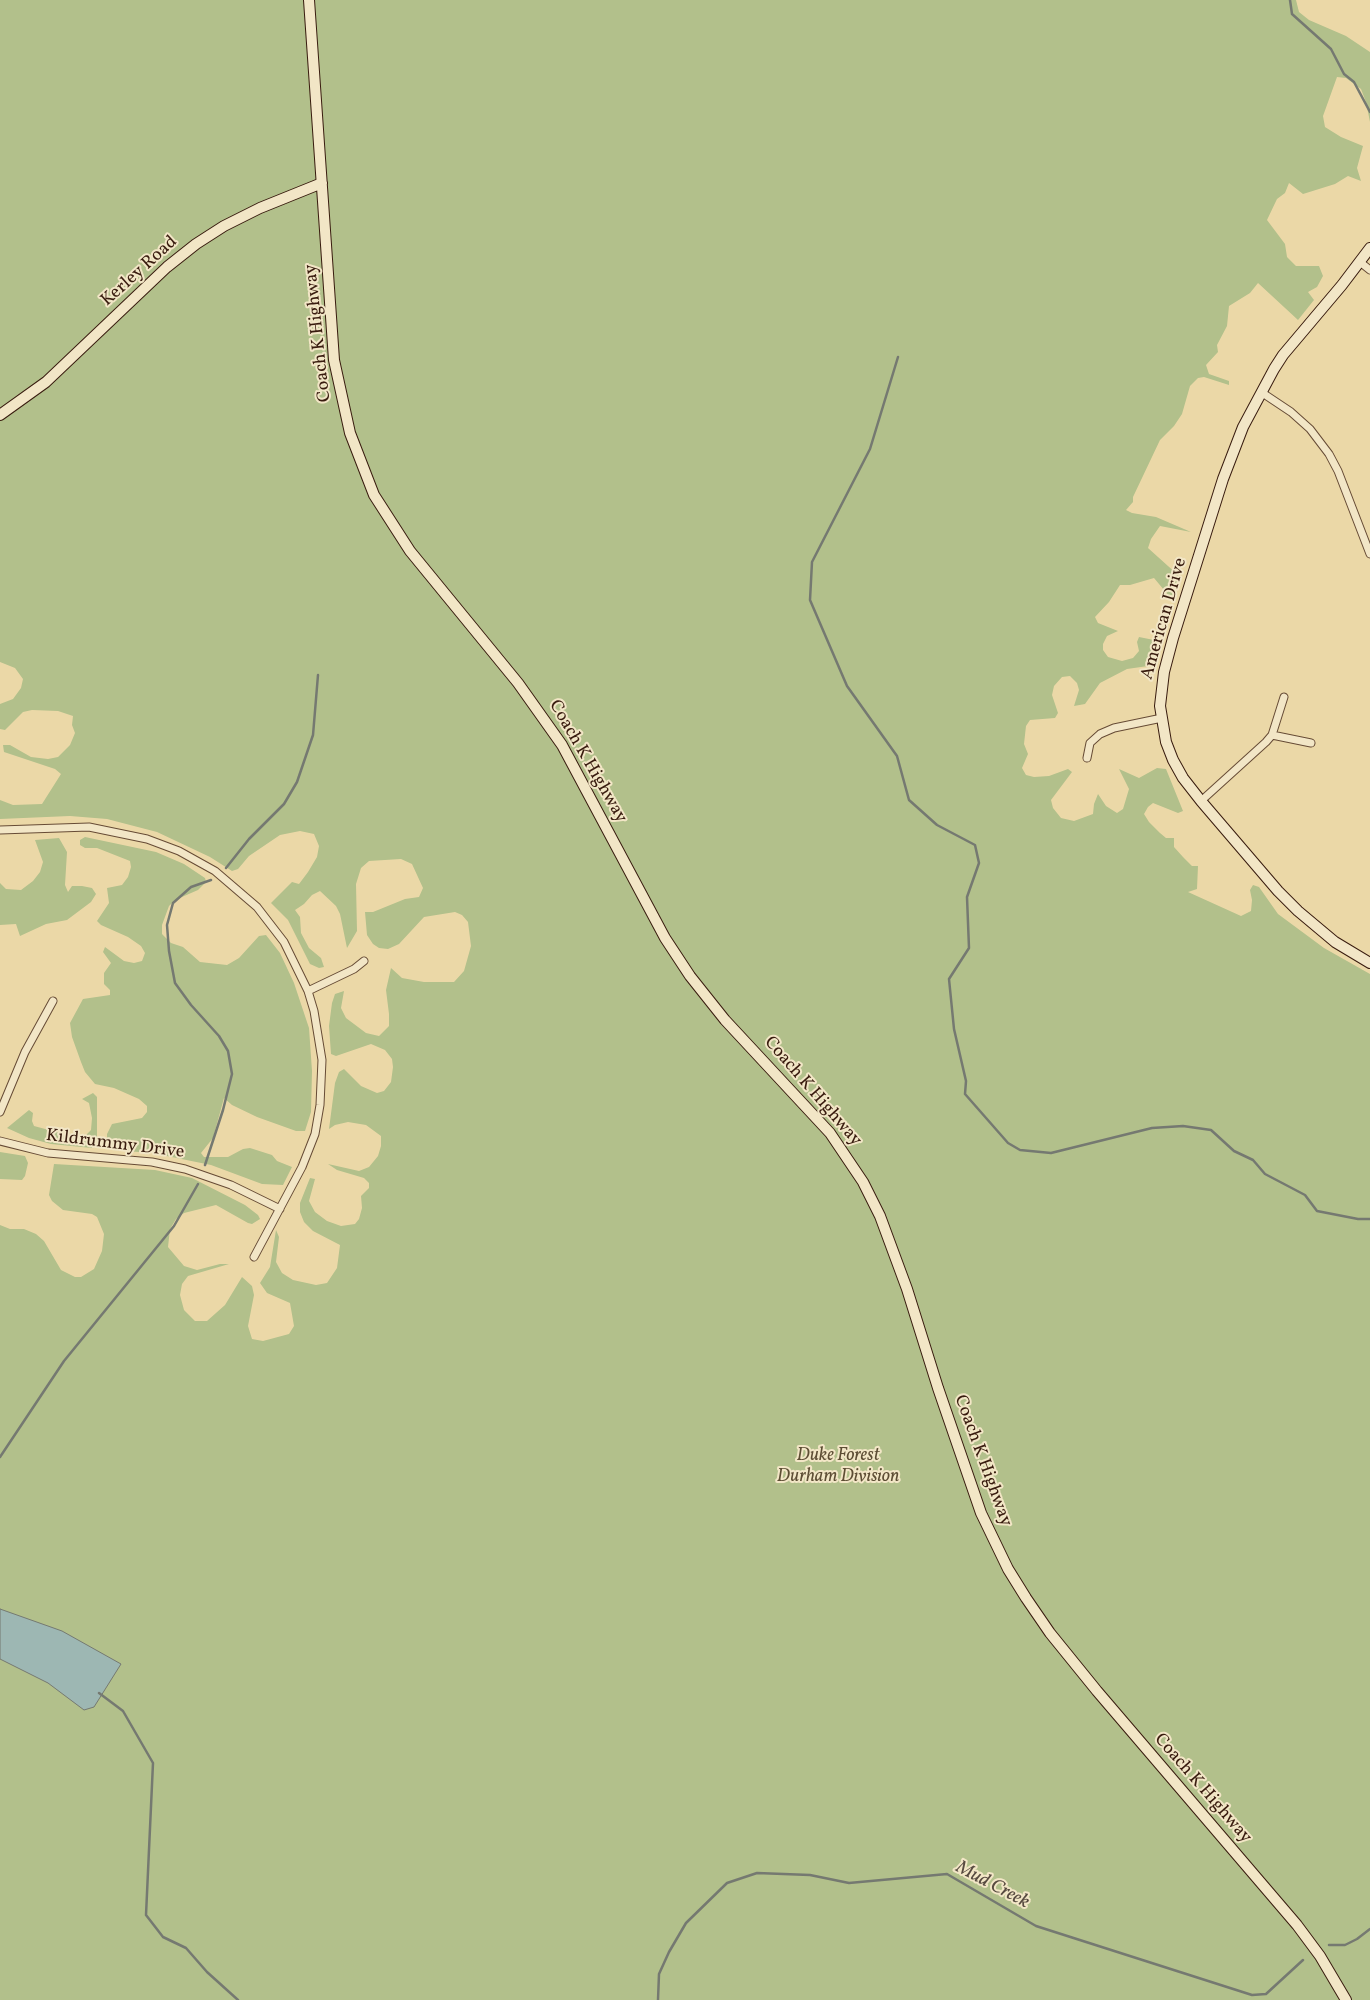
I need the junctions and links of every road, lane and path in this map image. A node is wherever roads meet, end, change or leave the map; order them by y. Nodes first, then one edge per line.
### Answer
1 (309, 0) edge
2 (322, 183) junction
3 (1370, 248) edge
4 (1360, 262) junction
5 (1370, 270) edge
6 (1262, 392) junction
7 (0, 415) edge
8 (1370, 554) edge
9 (1284, 696) dead end
10 (1162, 718) junction
11 (1272, 735) junction
12 (1311, 743) dead end
13 (1087, 758) dead end
14 (1201, 801) junction
15 (0, 830) edge
16 (364, 961) dead end
17 (1370, 963) edge
18 (308, 991) junction
19 (53, 1001) dead end
20 (0, 1112) edge
21 (0, 1141) edge
22 (280, 1210) junction
23 (254, 1257) dead end
24 (1346, 2000) edge

1 - 2 street, Coach K Highway
2 - 7 street, Kerley Road
2 - 24 street, Coach K Highway
3 - 4 street, American Drive
4 - 5 street
4 - 6 street, American Drive
6 - 8 street
6 - 10 street, American Drive
9 - 11 street
10 - 13 street
10 - 14 street, American Drive
11 - 12 street
11 - 14 street
14 - 17 street, American Drive
15 - 18 street
16 - 18 street
18 - 22 street
19 - 20 street
21 - 22 street, Kildrummy Drive
22 - 23 street

